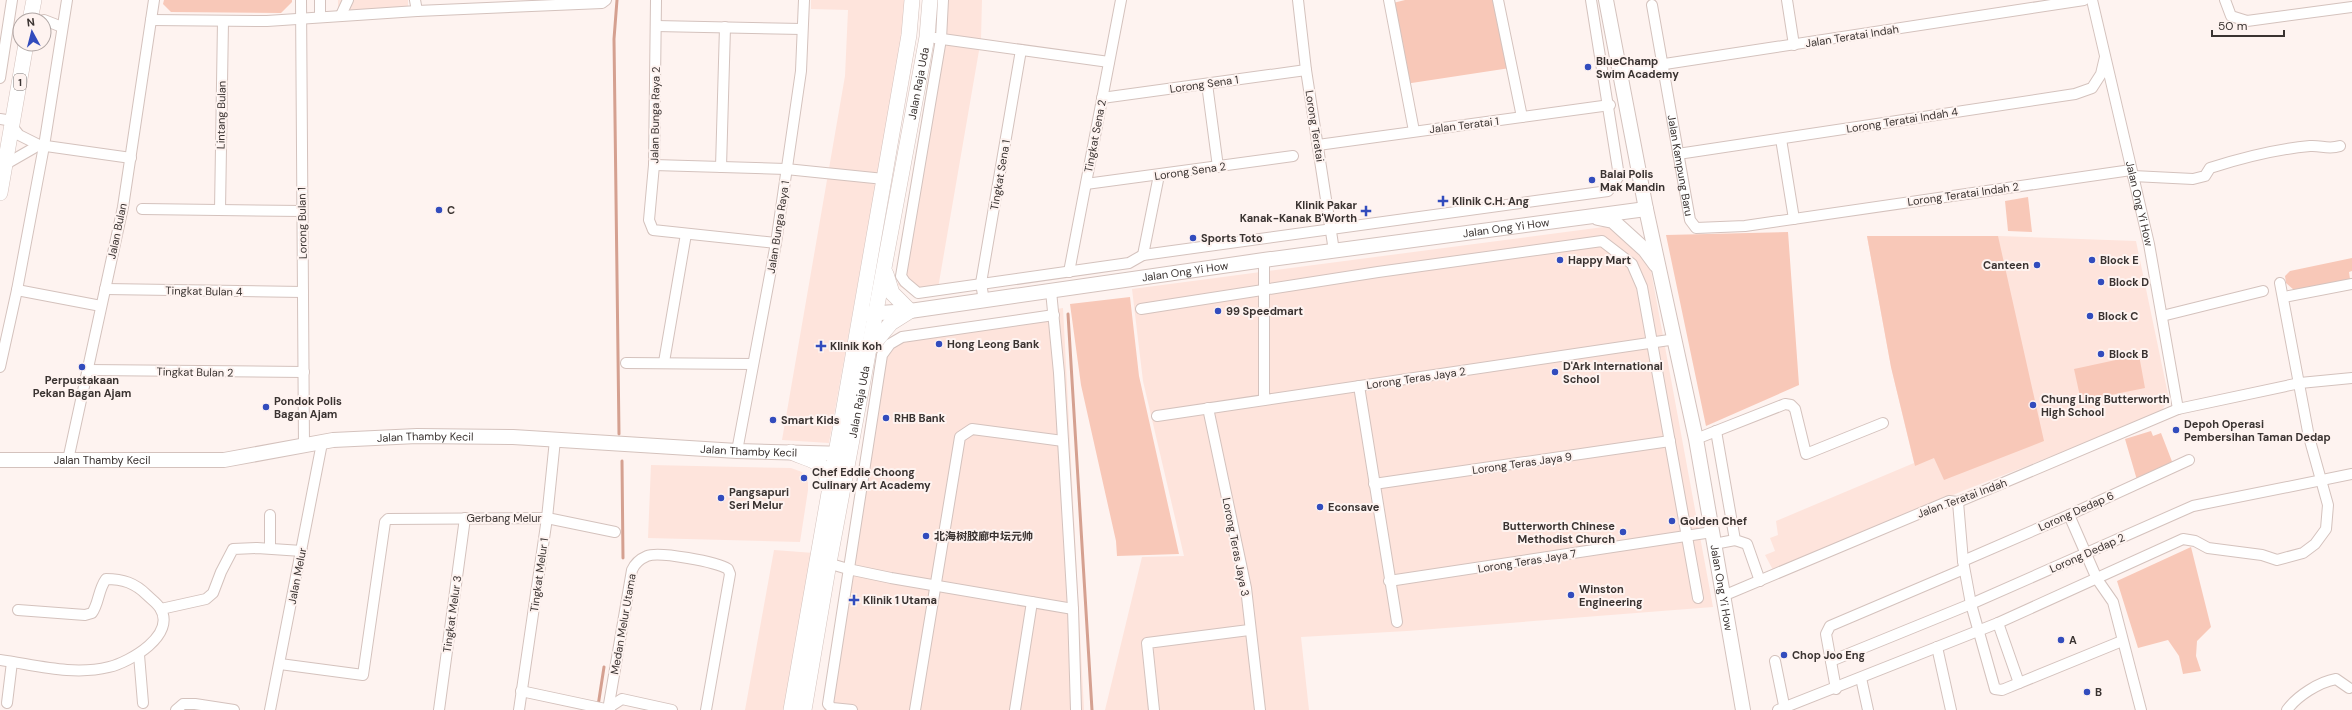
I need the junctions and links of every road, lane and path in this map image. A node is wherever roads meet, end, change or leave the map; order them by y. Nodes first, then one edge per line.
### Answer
1 (12, 0) edge
2 (67, 0) edge
3 (154, 0) edge
4 (302, 0) edge
5 (320, 0) edge
6 (348, 0) edge
7 (415, 0) edge
8 (656, 0) edge
9 (804, 0) edge
10 (912, 0) edge
11 (930, 0) edge
12 (943, 0) edge
13 (1121, 0) edge
14 (1298, 0) edge
15 (1389, 0) edge
16 (1498, 0) edge
17 (1591, 0) edge
18 (1606, 0) edge
19 (1786, 0) edge
20 (2084, 0) edge
21 (2092, 0) edge
22 (2225, 0) edge
23 (604, 1) edge
24 (1652, 5) dead end
25 (2352, 7) edge
26 (417, 11) junction
27 (341, 15) junction
28 (320, 17) junction
29 (301, 19) junction
30 (151, 20) junction
31 (223, 21) junction
32 (52, 23) edge
33 (656, 26) junction
34 (62, 27) junction
35 (725, 27) junction
36 (52, 28) edge
37 (802, 29) junction
38 (934, 38) junction
39 (1794, 45) junction
40 (1021, 50) junction
41 (24, 52) edge
42 (2104, 58) junction
43 (1109, 62) junction
44 (1662, 64) junction
45 (1306, 70) junction
46 (1619, 71) junction
47 (0, 78) edge
48 (1207, 84) junction
49 (1102, 98) junction
50 (1610, 105) junction
51 (1522, 117) junction
52 (8, 122) edge
53 (1414, 131) junction
54 (1781, 138) junction
55 (1318, 145) junction
56 (41, 146) junction
57 (2340, 146) dead end
58 (1678, 154) junction
59 (1293, 156) dead end
60 (131, 158) junction
61 (6, 164) junction
62 (654, 165) junction
63 (721, 167) junction
64 (1218, 167) junction
65 (786, 169) junction
66 (2132, 173) junction
67 (1159, 175) junction
68 (884, 179) junction
69 (1086, 184) junction
70 (0, 193) edge
71 (142, 209) dead end
72 (1646, 209) junction
73 (220, 210) junction
74 (302, 211) junction
75 (1591, 217) junction
76 (1794, 219) junction
77 (1330, 229) junction
78 (686, 234) junction
79 (776, 243) junction
80 (1334, 251) junction
81 (1143, 255) junction
82 (1264, 260) junction
83 (1129, 263) junction
84 (1660, 270) junction
85 (885, 272) junction
86 (1069, 272) junction
87 (901, 276) joint
88 (1131, 280) junction
89 (981, 283) junction
90 (2280, 283) dead end
91 (2352, 284) edge
92 (105, 289) junction
93 (17, 290) junction
94 (1264, 290) junction
95 (2263, 291) dead end
96 (303, 292) junction
97 (1051, 292) junction
98 (2284, 297) junction
99 (984, 301) junction
100 (101, 306) junction
101 (1141, 309) dead end
102 (910, 312) junction
103 (861, 314) junction
104 (1054, 314) junction
105 (877, 315) junction
106 (2162, 316) junction
107 (1676, 339) junction
108 (1653, 343) junction
109 (870, 349) junction
110 (626, 362) dead end
111 (664, 362) junction
112 (754, 364) junction
113 (0, 367) edge
114 (87, 370) junction
115 (304, 372) junction
116 (2352, 378) edge
117 (2300, 383) junction
118 (1359, 386) junction
119 (1264, 400) junction
120 (1208, 408) junction
121 (2178, 409) junction
122 (1157, 416) dead end
123 (1883, 423) dead end
124 (1716, 432) junction
125 (1696, 439) junction
126 (554, 440) junction
127 (1063, 441) junction
128 (1670, 441) junction
129 (322, 443) junction
130 (304, 446) junction
131 (737, 451) junction
132 (791, 452) junction
133 (844, 454) junction
134 (0, 460) edge
135 (68, 460) junction
136 (2189, 460) dead end
137 (2352, 474) edge
138 (2321, 480) junction
139 (1374, 484) junction
140 (830, 494) junction
141 (1958, 502) junction
142 (270, 515) dead end
143 (2069, 515) junction
144 (465, 518) junction
145 (547, 518) junction
146 (615, 532) dead end
147 (1687, 536) junction
148 (1713, 538) junction
149 (1734, 540) junction
150 (270, 548) junction
151 (302, 551) junction
152 (2085, 554) junction
153 (823, 561) junction
154 (1963, 565) junction
155 (848, 569) junction
156 (2097, 579) junction
157 (1388, 581) junction
158 (1760, 581) junction
159 (934, 585) junction
160 (1723, 596) junction
161 (1698, 598) dead end
162 (1032, 602) junction
163 (1971, 604) junction
164 (161, 609) junction
165 (1073, 609) junction
166 (18, 610) dead end
167 (1397, 622) dead end
168 (1998, 622) junction
169 (1249, 630) junction
170 (1979, 630) junction
171 (2122, 641) junction
172 (1937, 646) junction
173 (139, 655) junction
174 (0, 660) edge
175 (1775, 661) dead end
176 (1831, 661) junction
177 (12, 662) junction
178 (280, 664) junction
179 (1862, 678) junction
180 (2019, 683) junction
181 (1836, 688) junction
182 (2349, 688) dead end
183 (521, 691) junction
184 (7, 703) dead end
185 (143, 703) dead end
186 (605, 708) edge
187 (1782, 709) edge
188 (176, 710) edge
189 (234, 710) edge
190 (270, 710) edge
191 (439, 710) edge
192 (519, 710) edge
193 (672, 710) edge
194 (706, 710) edge
195 (791, 710) edge
196 (804, 710) edge
197 (852, 710) edge
198 (915, 710) edge
199 (1015, 710) edge
200 (1076, 710) edge
201 (1154, 710) edge
202 (1260, 710) edge
203 (1743, 710) edge
204 (1868, 710) edge
205 (1951, 710) edge
206 (2141, 710) edge
207 (2287, 710) edge

1 - 47 street
2 - 34 street
3 - 30 street, Jalan Bulan
4 - 29 street, Lorong Bulan 1
5 - 28 street
6 - 27 street
7 - 26 street
8 - 33 street, Jalan Bunga Raya 2
9 - 37 street, Jalan Bunga Raya 1
10 - 68 main road, Jalan Raja Uda
11 - 38 main road, Jalan Raja Uda
12 - 38 street, Jalan Raja Uda
13 - 43 street, Tingkat Sena 2
14 - 45 street, Lorong Teratai
15 - 53 street
16 - 51 street
17 - 50 street, Jalan Ong Yi How
18 - 46 main road
19 - 39 street
20 - 39 street, Jalan Teratai Indah
21 - 42 street, Jalan Ong Yi How
22 - 25 street
23 - 26 street
24 - 44 street, Jalan Kampung Baru
26 - 27 street
27 - 28 street
28 - 29 street
29 - 31 street
29 - 74 street, Lorong Bulan 1
30 - 31 street
30 - 60 street, Jalan Bulan
31 - 73 street, Lintang Bulan
32 - 34 street
33 - 35 street
33 - 62 street, Jalan Bunga Raya 2
34 - 36 street
34 - 56 street
35 - 37 street
35 - 63 street
37 - 65 street, Jalan Bunga Raya 1
38 - 40 street
38 - 85 main road, Jalan Raja Uda
38 - 87 street, Jalan Raja Uda
39 - 44 street, Jalan Teratai Indah
40 - 43 street
40 - 89 street, Tingkat Sena 1
41 - 52 main road, 1
42 - 54 street, Lorong Teratai Indah 4
42 - 66 street, Jalan Ong Yi How
43 - 49 street, Tingkat Sena 2
44 - 46 street, Jalan Teratai Indah
44 - 58 street, Jalan Kampung Baru
45 - 48 street, Lorong Sena 1
45 - 55 street, Lorong Teratai
46 - 72 main road
48 - 49 street, Lorong Sena 1
48 - 64 street
49 - 69 street, Tingkat Sena 2
50 - 51 street, Jalan Teratai 1
50 - 77 street, Jalan Ong Yi How
51 - 53 street, Jalan Teratai 1
52 - 56 street
52 - 61 main road, 1
53 - 55 street, Jalan Teratai 1
54 - 58 street, Lorong Teratai Indah 4
54 - 76 street
55 - 77 street, Lorong Teratai
56 - 60 street
56 - 61 street
56 - 93 street
57 - 66 street, Lorong Teratai Indah 2
58 - 76 street, Jalan Kampung Baru
59 - 64 street, Lorong Sena 2
60 - 92 street, Jalan Bulan
61 - 70 main road, 1
62 - 63 street
62 - 78 street, Jalan Bunga Raya 2
63 - 65 street
64 - 67 street, Lorong Sena 2
65 - 68 street
65 - 79 street, Jalan Bunga Raya 1
66 - 76 street, Lorong Teratai Indah 2
66 - 106 street, Jalan Ong Yi How
67 - 69 street, Lorong Sena 2
67 - 81 street
68 - 103 main road, Jalan Raja Uda
69 - 86 street, Tingkat Sena 2
71 - 73 street
72 - 75 main road, Jalan Ong Yi How
72 - 84 main road, Jalan Ong Yi How
73 - 74 street
74 - 96 street, Lorong Bulan 1
75 - 80 main road, Jalan Ong Yi How
75 - 84 main road
77 - 80 street, Lorong Teratai
77 - 81 street, Jalan Ong Yi How
78 - 79 street
78 - 111 street
79 - 112 street, Jalan Bunga Raya 1
80 - 82 main road, Jalan Ong Yi How
81 - 83 street, Jalan Ong Yi How
82 - 88 main road, Jalan Ong Yi How
82 - 94 street
83 - 86 street, Jalan Ong Yi How
83 - 88 street
84 - 107 main road, Jalan Ong Yi How
85 - 102 main road
85 - 105 main road, Jalan Raja Uda
86 - 89 street, Jalan Ong Yi How
87 - 89 street, Jalan Ong Yi How
88 - 97 main road, Jalan Ong Yi How
89 - 99 street, Tingkat Sena 1
90 - 98 street
91 - 98 street
92 - 96 street, Tingkat Bulan 4
92 - 100 street, Jalan Bulan
93 - 100 street
93 - 113 street
94 - 101 street
94 - 108 street
94 - 119 street
95 - 106 street
96 - 115 street, Lorong Bulan 1
97 - 99 main road, Jalan Ong Yi How
97 - 104 street
98 - 117 street
99 - 102 main road, Jalan Ong Yi How
100 - 114 street, Jalan Bulan
102 - 105 main road, Jalan Ong Yi How
102 - 109 main road
103 - 105 main road, Jalan Ong Yi How
103 - 133 main road, Jalan Raja Uda
104 - 127 street
104 - 155 street
105 - 109 main road, Jalan Raja Uda
106 - 121 street, Jalan Ong Yi How
107 - 108 street, Lorong Teras Jaya 2
107 - 125 main road, Jalan Ong Yi How
108 - 118 street, Lorong Teras Jaya 2
108 - 128 street
109 - 133 main road, Jalan Raja Uda
110 - 111 street
111 - 112 street
112 - 131 street, Jalan Bunga Raya 1
114 - 115 street, Tingkat Bulan 2
114 - 135 street, Jalan Bulan
115 - 130 street, Lorong Bulan 1
116 - 117 street, Jalan Teratai Indah
117 - 121 street, Jalan Teratai Indah
117 - 138 street
118 - 119 street, Lorong Teras Jaya 2
118 - 139 street
119 - 120 street, Lorong Teras Jaya 2
120 - 122 street, Lorong Teras Jaya 2
120 - 169 street, Lorong Teras Jaya 3
121 - 141 street, Jalan Teratai Indah
123 - 124 street
124 - 125 street
124 - 149 street
125 - 148 main road, Jalan Ong Yi How
126 - 129 main road, Jalan Thamby Kecil
126 - 131 main road, Jalan Thamby Kecil
126 - 145 street, Tingkat Melur 1
127 - 159 street
127 - 165 street
128 - 139 street, Lorong Teras Jaya 9
128 - 147 street
129 - 130 main road, Jalan Thamby Kecil
129 - 151 street, Jalan Melur
130 - 135 main road, Jalan Thamby Kecil
131 - 132 main road, Jalan Thamby Kecil
132 - 133 main road, Jalan Thamby Kecil
132 - 140 main road
133 - 140 main road, Jalan Raja Uda
133 - 153 main road, Jalan Raja Uda
134 - 135 main road, Jalan Thamby Kecil
136 - 143 street, Lorong Dedap 6
137 - 138 street, Lorong Dedap 2
138 - 152 street, Lorong Dedap 2
138 - 156 street
139 - 157 street
140 - 153 main road, Jalan Raja Uda
141 - 154 street
141 - 158 street, Jalan Teratai Indah
142 - 150 street
143 - 152 street
143 - 154 street, Lorong Dedap 6
144 - 145 street, Gerbang Melur
144 - 178 street, Gerbang Melur
144 - 191 street, Tingkat Melur 3
145 - 146 street, Gerbang Melur
145 - 183 street, Tingkat Melur 1
147 - 148 street, Lorong Teras Jaya 7
147 - 157 street, Lorong Teras Jaya 7
147 - 161 street
148 - 149 street, Lorong Teras Jaya 7
148 - 160 main road, Jalan Ong Yi How
149 - 158 street
150 - 151 street
150 - 164 street
151 - 178 street, Jalan Melur
152 - 156 street
152 - 163 street, Lorong Dedap 2
153 - 155 street
153 - 195 main road, Jalan Raja Uda
153 - 196 main road, Jalan Raja Uda
154 - 163 street
154 - 176 street, Lorong Dedap 6
155 - 159 street
155 - 197 street
156 - 168 street
156 - 171 street
157 - 167 street
158 - 160 street, Jalan Teratai Indah
159 - 162 street
159 - 198 street
160 - 203 main road, Jalan Ong Yi How
162 - 165 street
162 - 199 street
163 - 170 street
163 - 176 street, Lorong Dedap 2
164 - 166 street
164 - 173 street
165 - 200 street
168 - 170 street
168 - 180 street
169 - 201 street
169 - 202 street, Lorong Teras Jaya 3
170 - 172 street
170 - 180 street
171 - 180 street
171 - 206 street
172 - 179 street
172 - 205 street
173 - 177 street
173 - 185 street
174 - 177 street
175 - 187 street
176 - 181 street
177 - 184 street
178 - 190 street, Jalan Melur
179 - 181 street
179 - 204 street
181 - 187 street
182 - 207 street
183 - 186 street
183 - 192 street, Tingkat Melur 1
186 - 193 street
186 - 194 street, Medan Melur Utama
188 - 189 street

